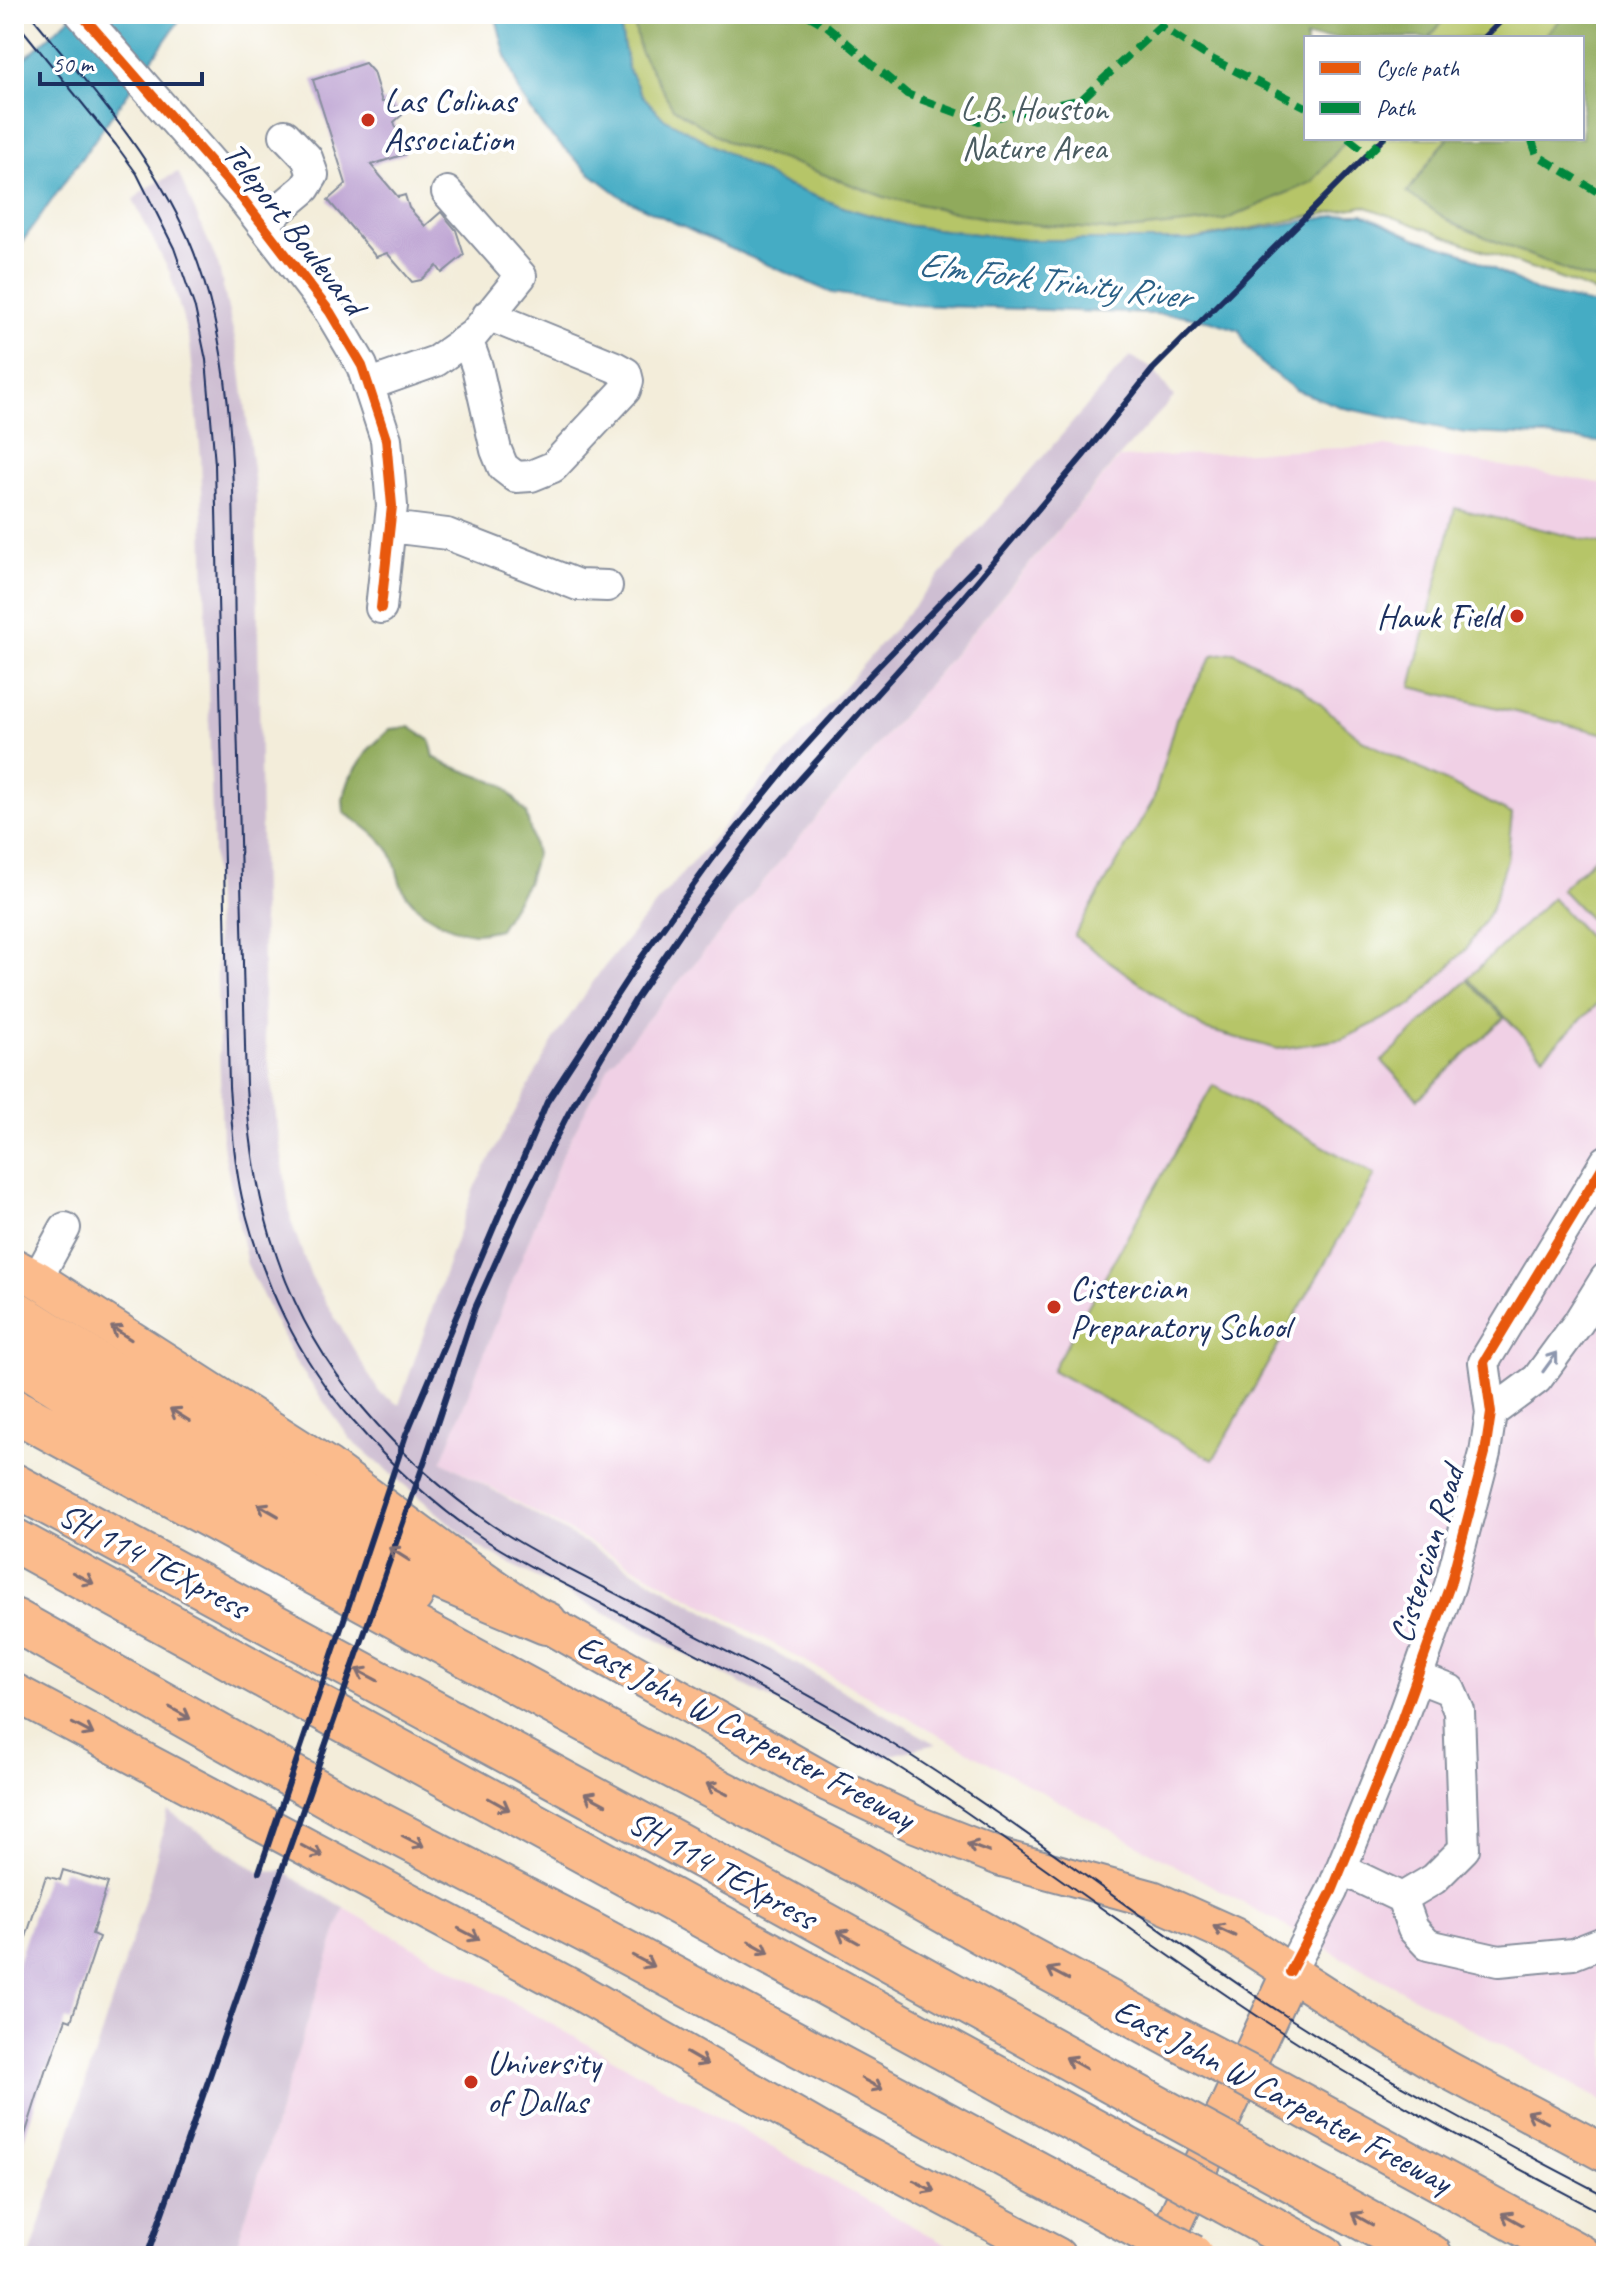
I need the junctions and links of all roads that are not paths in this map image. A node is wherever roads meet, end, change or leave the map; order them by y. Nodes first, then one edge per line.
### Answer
1 (81, 14) edge
2 (285, 135) dead end
3 (447, 192) dead end
4 (262, 224) junction
5 (488, 315) junction
6 (467, 339) junction
7 (368, 385) junction
8 (390, 527) junction
9 (607, 586) dead end
10 (381, 608) dead end
11 (1606, 1161) edge
12 (65, 1228) dead end
13 (1606, 1278) edge
14 (22, 1286) edge
15 (14, 1358) edge
16 (14, 1410) edge
17 (1491, 1413) junction
18 (14, 1432) edge
19 (14, 1485) edge
20 (14, 1540) edge
21 (395, 1616) junction
22 (14, 1620) edge
23 (546, 1623) joint
24 (1417, 1677) junction
25 (14, 1692) edge
26 (631, 1745) junction
27 (1341, 1869) junction
28 (1402, 1898) junction
29 (1606, 1941) edge
30 (1290, 1972) junction
31 (1606, 2154) edge
32 (1057, 2256) edge
33 (1159, 2256) edge
34 (1192, 2256) edge
35 (1323, 2256) edge
36 (1431, 2256) edge
37 (1580, 2256) edge

1 - 4 street, Teleport Boulevard
2 - 4 street
3 - 5 street
4 - 7 street, Teleport Boulevard
5 - 6 street
5 - 6 street
6 - 7 street
7 - 8 street, Teleport Boulevard
8 - 9 street
8 - 10 street, Teleport Boulevard
11 - 17 street, Cistercian Road
12 - 14 street
17 -> 13 street
23 -> 14 highway
26 -> 15 highway
16 - 21 highway, East John W Carpenter Freeway
17 - 24 street, Cistercian Road
18 - 21 highway
36 -> 19 highway, SH 114 TEXpress, bridge
20 -> 35 highway, SH 114 TEXpress, bridge
21 - 26 highway, East John W Carpenter Freeway
22 -> 34 highway, bridge
30 -> 23 main road, East John W Carpenter Freeway
24 - 27 street, Cistercian Road
24 - 28 street
25 -> 32 main road
37 -> 26 highway, East John W Carpenter Freeway, bridge
27 - 28 street
27 - 30 street, Cistercian Road
28 - 29 street
31 -> 30 main road, East John W Carpenter Freeway
30 - 33 main road

